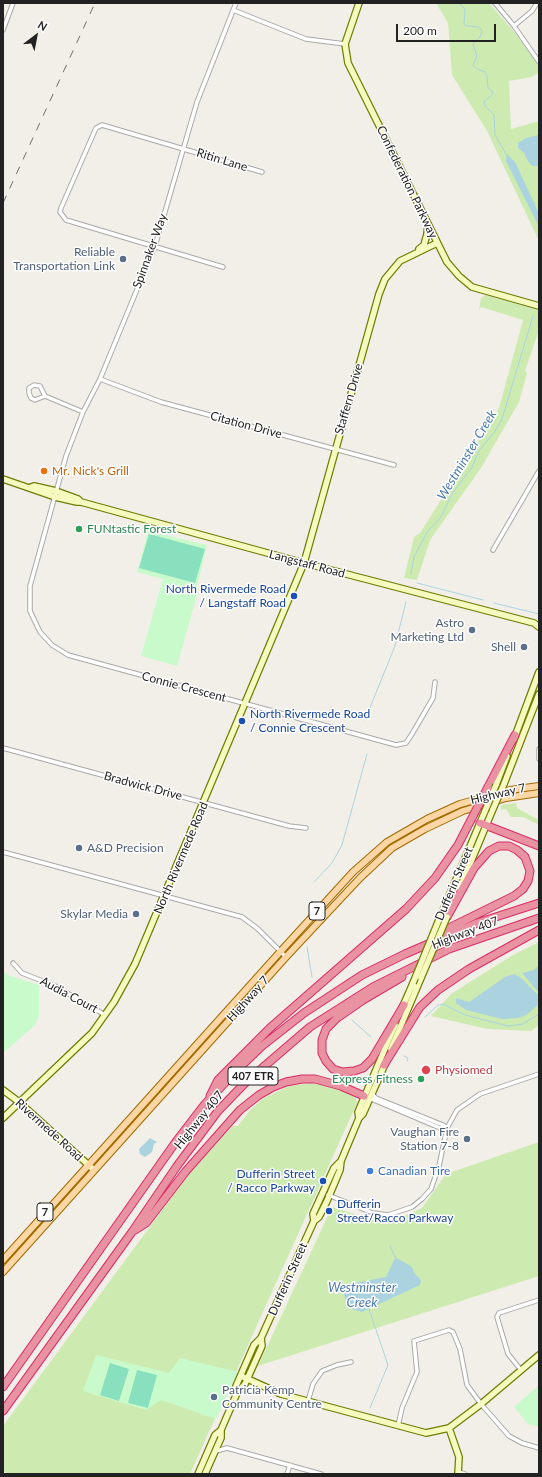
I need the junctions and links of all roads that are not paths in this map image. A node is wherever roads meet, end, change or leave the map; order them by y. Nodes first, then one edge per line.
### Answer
1 (13, 3) edge
2 (236, 3) edge
3 (359, 3) edge
4 (495, 3) edge
5 (537, 3) edge
6 (233, 10) junction
7 (514, 26) junction
8 (3, 30) edge
9 (345, 44) junction
10 (539, 62) edge
11 (182, 148) junction
12 (262, 172) dead end
13 (428, 224) junction
14 (437, 243) junction
15 (155, 246) junction
16 (418, 250) junction
17 (223, 267) dead end
18 (539, 306) edge
19 (100, 379) junction
20 (45, 396) junction
21 (84, 412) junction
22 (335, 448) junction
23 (394, 465) dead end
24 (539, 470) edge
25 (3, 480) edge
26 (56, 494) junction
27 (493, 550) dead end
28 (304, 563) junction
29 (538, 624) edge
30 (539, 672) edge
31 (435, 682) dead end
32 (539, 694) edge
33 (246, 703) junction
34 (516, 735) junction
35 (3, 748) edge
36 (539, 749) edge
37 (539, 759) edge
38 (539, 786) edge
39 (539, 793) edge
40 (204, 803) junction
41 (484, 824) junction
42 (306, 828) dead end
43 (539, 846) edge
44 (3, 852) edge
45 (165, 895) junction
46 (539, 903) edge
47 (447, 917) junction
48 (539, 918) edge
49 (539, 930) edge
50 (419, 948) junction
51 (280, 952) junction
52 (286, 957) junction
53 (13, 962) dead end
54 (416, 965) junction
55 (404, 1005) junction
56 (105, 1015) junction
57 (384, 1065) junction
58 (539, 1074) edge
59 (3, 1090) edge
60 (368, 1096) junction
61 (20, 1102) junction
62 (206, 1104) junction
63 (3, 1118) edge
64 (447, 1128) junction
65 (87, 1165) junction
66 (94, 1170) junction
67 (326, 1195) junction
68 (132, 1232) junction
69 (3, 1260) edge
70 (3, 1272) edge
71 (539, 1300) edge
72 (261, 1338) junction
73 (539, 1355) edge
74 (351, 1362) dead end
75 (521, 1370) junction
76 (241, 1376) junction
77 (247, 1378) junction
78 (3, 1387) edge
79 (237, 1393) junction
80 (308, 1401) junction
81 (481, 1404) junction
82 (3, 1411) edge
83 (398, 1426) junction
84 (449, 1428) junction
85 (221, 1430) junction
86 (221, 1438) junction
87 (227, 1448) junction
88 (539, 1448) edge
89 (215, 1452) junction
90 (290, 1465) junction
91 (458, 1473) edge
92 (198, 1474) edge
93 (205, 1474) edge
94 (287, 1474) edge
95 (321, 1474) edge
96 (465, 1474) edge

1 - 8 street
2 - 6 street, Spinnaker Way
3 - 9 main road, Confederation Parkway
4 - 7 street
5 - 7 street
6 - 9 street
6 - 11 street, Spinnaker Way
7 - 10 street
9 - 13 main road, Confederation Parkway
11 - 12 street, Ritin Lane
11 - 15 street, Spinnaker Way
11 - 15 street, Ritin Lane
13 - 14 main road, Confederation Parkway
13 - 16 main road
14 - 16 main road, Staffern Drive
14 - 18 main road, Confederation Parkway
15 - 17 street
15 - 19 street, Spinnaker Way
16 - 22 main road, Staffern Drive
19 - 21 street, Spinnaker Way
19 - 22 street, Citation Drive
20 - 20 street
20 - 21 street
21 - 26 street, Spinnaker Way
22 - 23 street, Citation Drive
22 - 28 main road, Staffern Drive
24 - 27 street
25 - 26 main road, Langstaff Road
26 - 28 main road, Langstaff Road
26 - 33 street, Connie Crescent
28 - 29 main road, Langstaff Road
28 - 33 main road, North Rivermede Road
30 - 34 main road, Dufferin Street
31 - 33 street, Connie Crescent
32 - 41 main road, Dufferin Street, bridge
33 - 40 main road, North Rivermede Road
34 - 41 main road, Dufferin Street, bridge
34 - 62 highway, bridge
35 - 40 street, Bradwick Drive
36 - 37 street
38 - 51 main road, Highway 7 / 7
39 - 52 main road, Highway 7 / 7
40 - 42 street, Bradwick Drive
40 - 45 main road, North Rivermede Road
41 - 43 highway
41 - 47 main road, Dufferin Street
41 - 55 main road, Dufferin Street, bridge
44 - 45 street
45 - 51 street
45 - 56 main road, North Rivermede Road
46 - 50 highway, Highway 407 / 407 ETR
47 - 50 highway
47 - 57 main road, Dufferin Street, bridge
48 - 54 highway, Highway 407 / 407 ETR
49 - 57 highway
50 - 62 highway, Highway 407 / 407 ETR
51 - 52 street
51 - 65 main road, Highway 7 / 7
52 - 66 main road, Highway 7 / 7
53 - 56 street, Audia Court
54 - 55 highway
54 - 68 highway, Highway 407 / 407 ETR
55 - 60 main road, Dufferin Street
56 - 61 main road, North Rivermede Road
57 - 60 main road, Dufferin Street
58 - 64 street
59 - 61 main road, Rivermede Road
60 - 64 street
60 - 67 main road, Dufferin Street
60 - 68 highway
61 - 63 main road, North Rivermede Road
61 - 65 main road, Rivermede Road
62 - 78 highway, Highway 407 / 407 ETR
64 - 67 street
65 - 66 main road, Rivermede Road
65 - 69 main road, Highway 7 / 7
66 - 70 main road, Highway 7 / 7
67 - 72 main road, Dufferin Street
68 - 82 highway, Highway 407 / 407 ETR
71 - 75 street
72 - 76 main road, Dufferin Street
72 - 77 main road, Dufferin Street
73 - 75 main road
74 - 80 street
75 - 81 main road
76 - 77 main road
76 - 79 main road, Dufferin Street
77 - 79 main road, Dufferin Street
77 - 80 main road
79 - 85 main road, Dufferin Street
80 - 83 main road
81 - 83 street
81 - 84 main road
81 - 88 street
83 - 84 main road
84 - 91 main road
85 - 86 main road, Dufferin Street
85 - 92 main road, Dufferin Street
86 - 87 street
86 - 89 main road, Dufferin Street
87 - 89 street
87 - 90 street
89 - 93 main road, Dufferin Street
90 - 94 street
90 - 95 street
91 - 96 street

